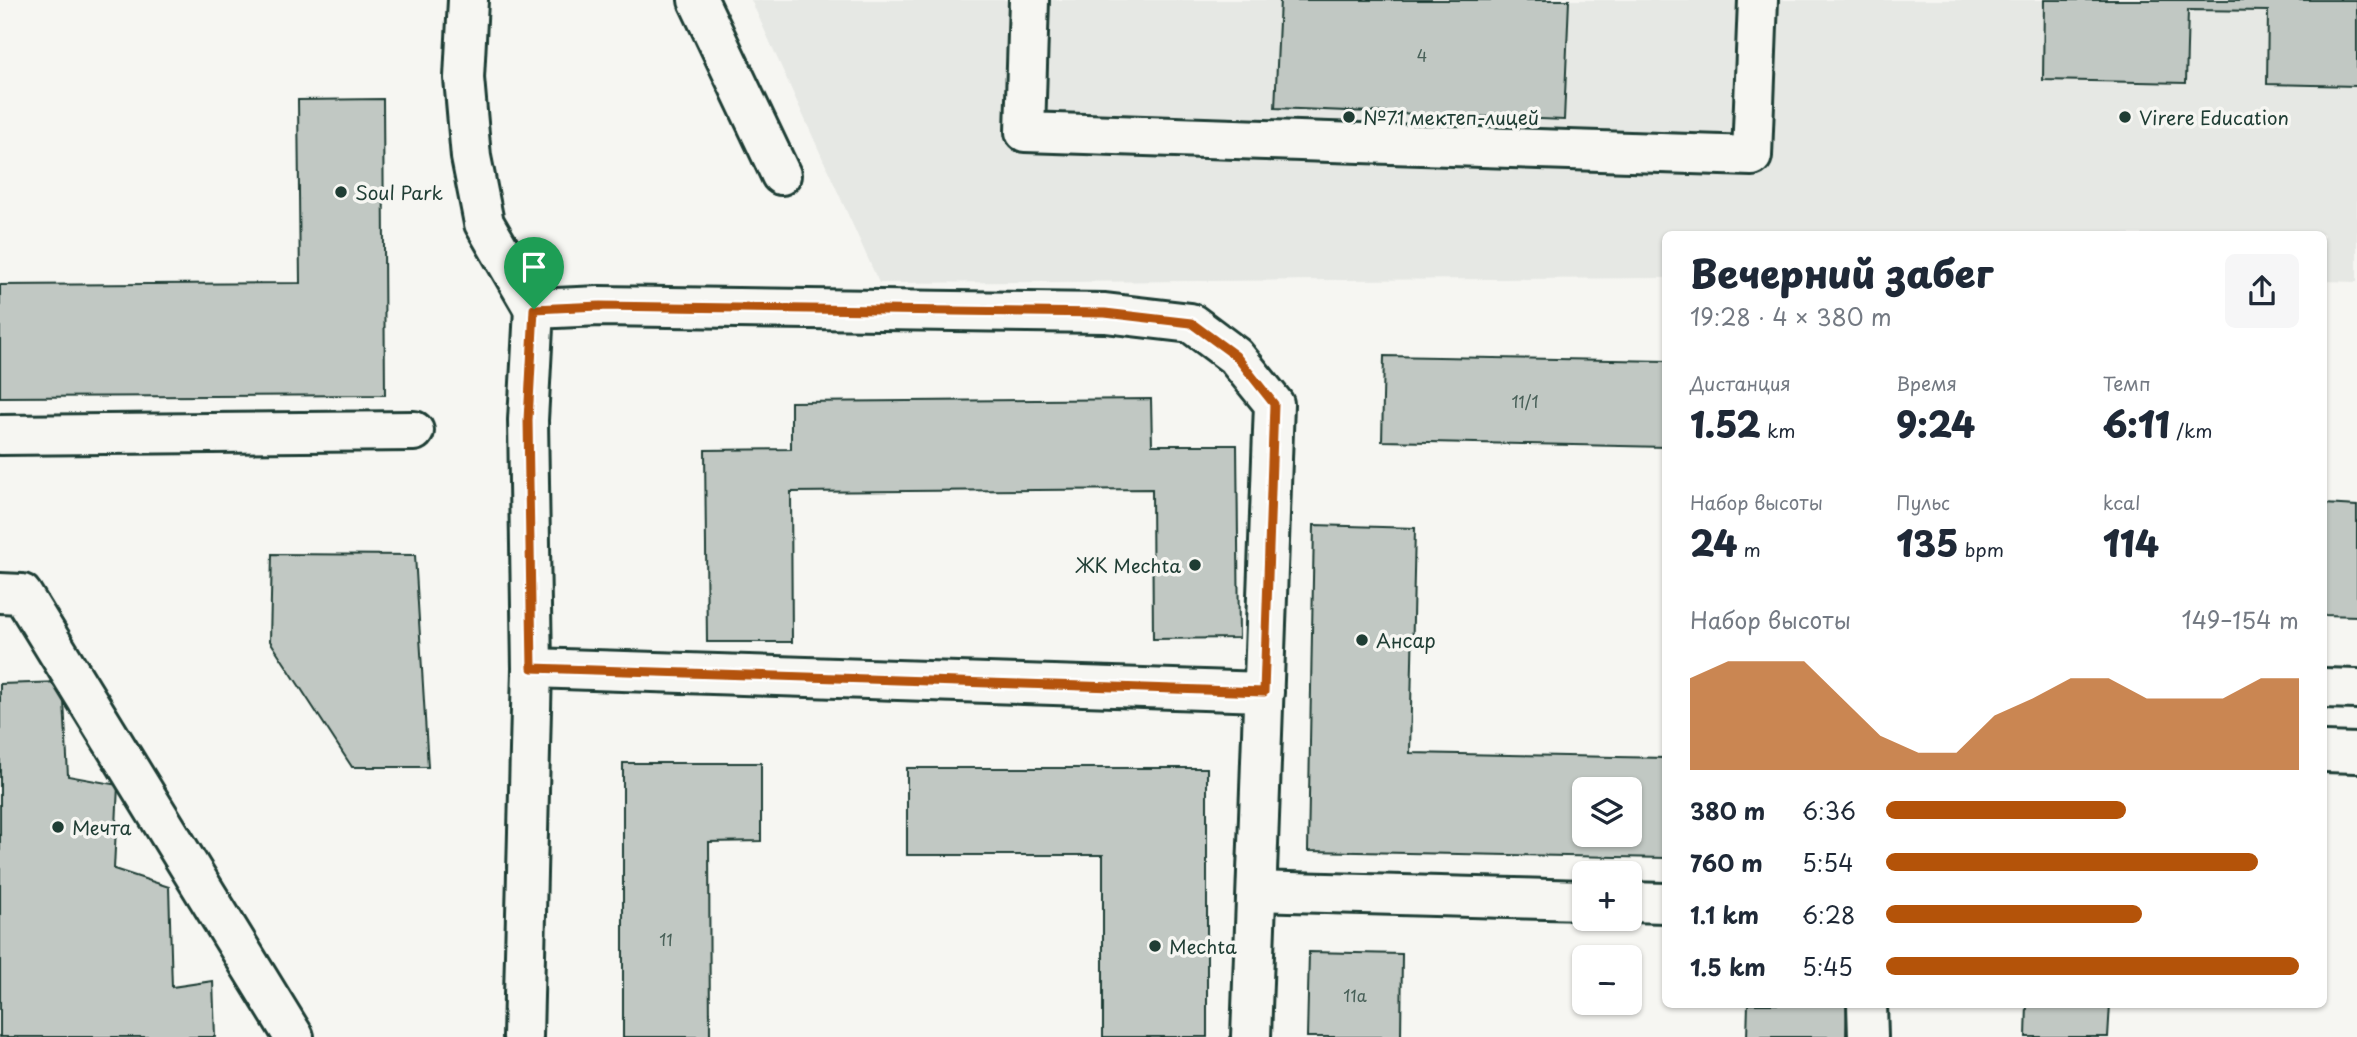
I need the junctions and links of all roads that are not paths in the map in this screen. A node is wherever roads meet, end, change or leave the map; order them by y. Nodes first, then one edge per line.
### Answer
1 (468, 0) edge
2 (698, 0) edge
3 (1030, 0) edge
4 (1758, 0) edge
5 (780, 176) dead end
6 (534, 309) junction
7 (414, 431) dead end
8 (0, 435) edge
9 (0, 593) edge
10 (532, 668) junction
11 (2327, 688) edge
12 (2357, 689) edge
13 (1264, 692) junction
14 (2327, 752) edge
15 (2357, 753) edge
16 (1257, 891) junction
17 (1572, 900) edge
18 (1642, 902) edge
19 (1662, 903) edge
20 (1867, 1008) edge
21 (293, 1037) edge
22 (523, 1037) edge
23 (1251, 1037) edge
24 (1868, 1037) edge

1 - 6 lane
2 - 5 lane
3 - 4 lane
6 - 10 lane
6 - 13 lane
7 - 8 lane
9 - 21 lane
10 - 13 lane
10 - 22 lane
11 - 12 lane
13 - 16 lane
14 - 15 lane
16 - 17 lane
16 - 23 lane
18 - 19 lane
20 - 24 lane

